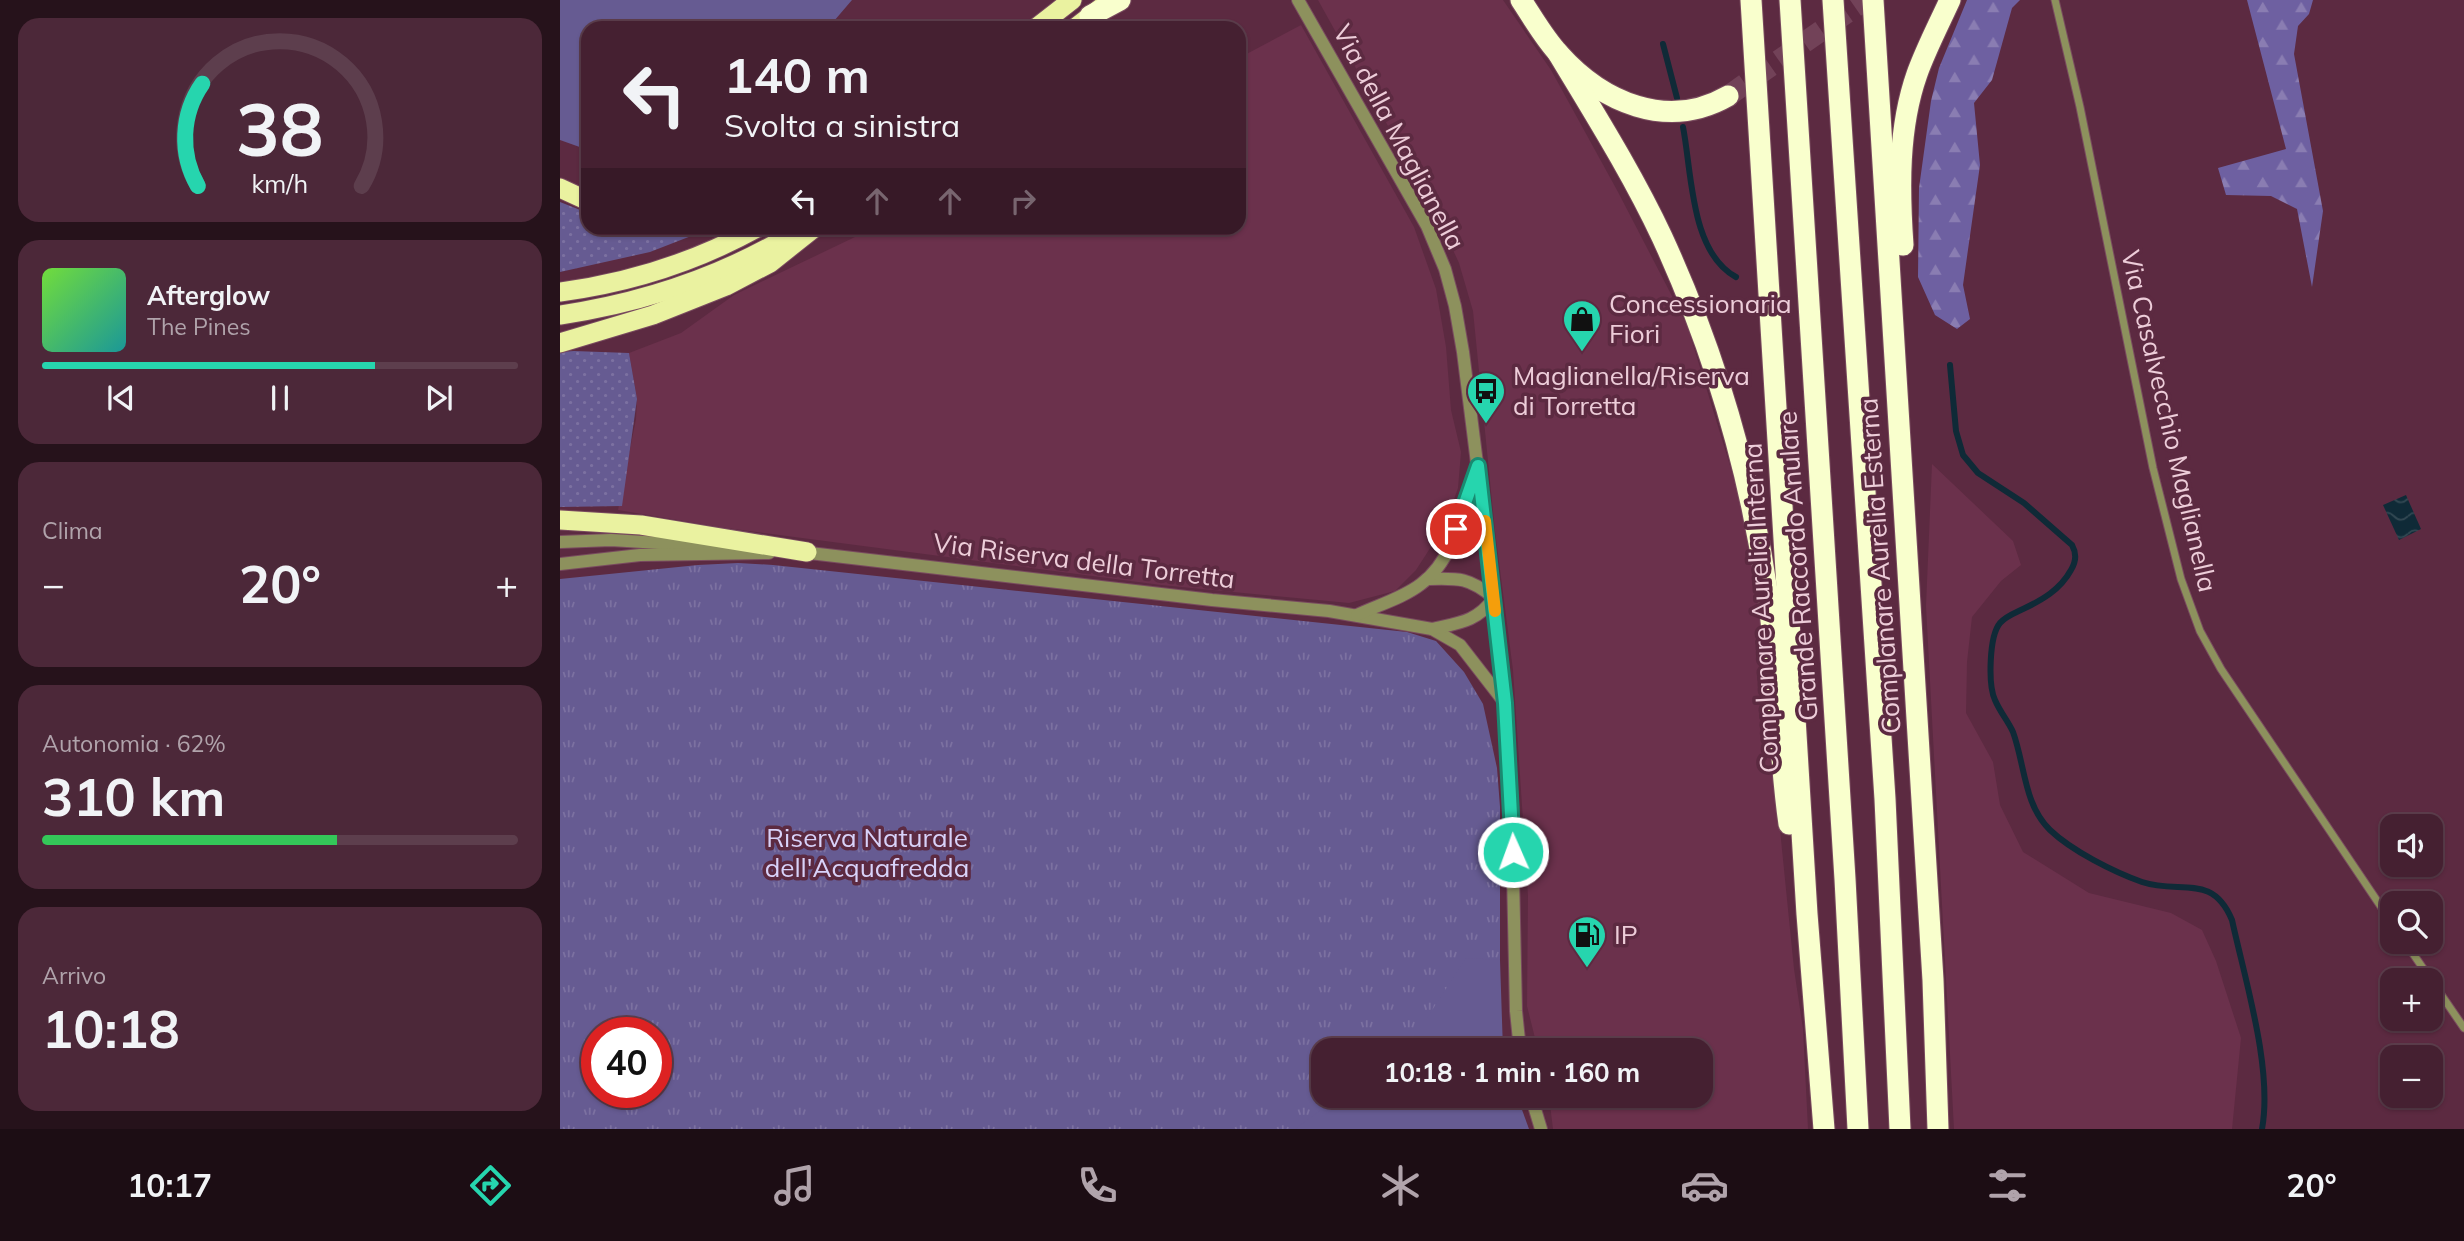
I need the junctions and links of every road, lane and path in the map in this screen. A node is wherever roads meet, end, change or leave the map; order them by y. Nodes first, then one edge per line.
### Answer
1 (1072, 0) edge
2 (1111, 0) edge
3 (1120, 0) edge
4 (1298, 0) edge
5 (1521, 0) edge
6 (1751, 0) edge
7 (1790, 0) edge
8 (1833, 0) edge
9 (1872, 0) edge
10 (1950, 0) edge
11 (2055, 0) edge
12 (1045, 21) edge
13 (1083, 21) edge
14 (1084, 21) edge
15 (1558, 52) junction
16 (1728, 96) tunnel mouth
17 (560, 188) edge
18 (581, 198) edge
19 (743, 235) edge
20 (791, 235) edge
21 (805, 235) edge
22 (560, 292) edge
23 (560, 315) edge
24 (560, 343) edge
25 (1478, 466) junction
26 (560, 520) edge
27 (560, 542) edge
28 (807, 552) junction
29 (560, 564) edge
30 (1427, 579) junction
31 (1494, 598) junction
32 (1912, 610) junction
33 (1356, 615) junction
34 (1432, 629) junction
35 (1505, 703) junction
36 (2380, 905) edge
37 (1807, 914) junction
38 (2413, 954) edge
39 (2464, 1028) edge
40 (1519, 1038) edge
41 (1535, 1108) edge
42 (1541, 1129) edge
43 (1824, 1129) edge
44 (1858, 1129) edge
45 (1900, 1129) edge
46 (1938, 1129) edge

1 - 12 highway
2 - 13 highway
3 - 14 highway
4 - 25 street, Via della Maglianella
5 - 15 highway
6 - 37 highway, Complanare Aurelia Interna
7 - 44 highway, Grande Raccordo Anulare
8 - 45 highway
9 - 32 highway, Complanare Aurelia Esterna
10 - 32 highway
11 - 36 street, Via Casalvecchio Maglianella
15 - 16 highway
15 - 37 highway
17 - 18 highway
19 - 22 highway
20 - 23 highway
21 - 24 highway
25 - 30 street
25 - 31 street, Via della Maglianella
26 - 28 highway
27 - 28 street
28 - 29 street
28 - 33 street, Via Riserva della Torretta
30 - 31 street
30 - 33 street
31 - 34 street
31 - 35 street, Via della Maglianella
32 - 46 highway, Complanare Aurelia Esterna
33 - 34 street, Via Riserva della Torretta
34 - 35 street
35 - 40 street, Via della Maglianella
37 - 43 highway, Complanare Aurelia Interna
38 - 39 street
41 - 42 street

